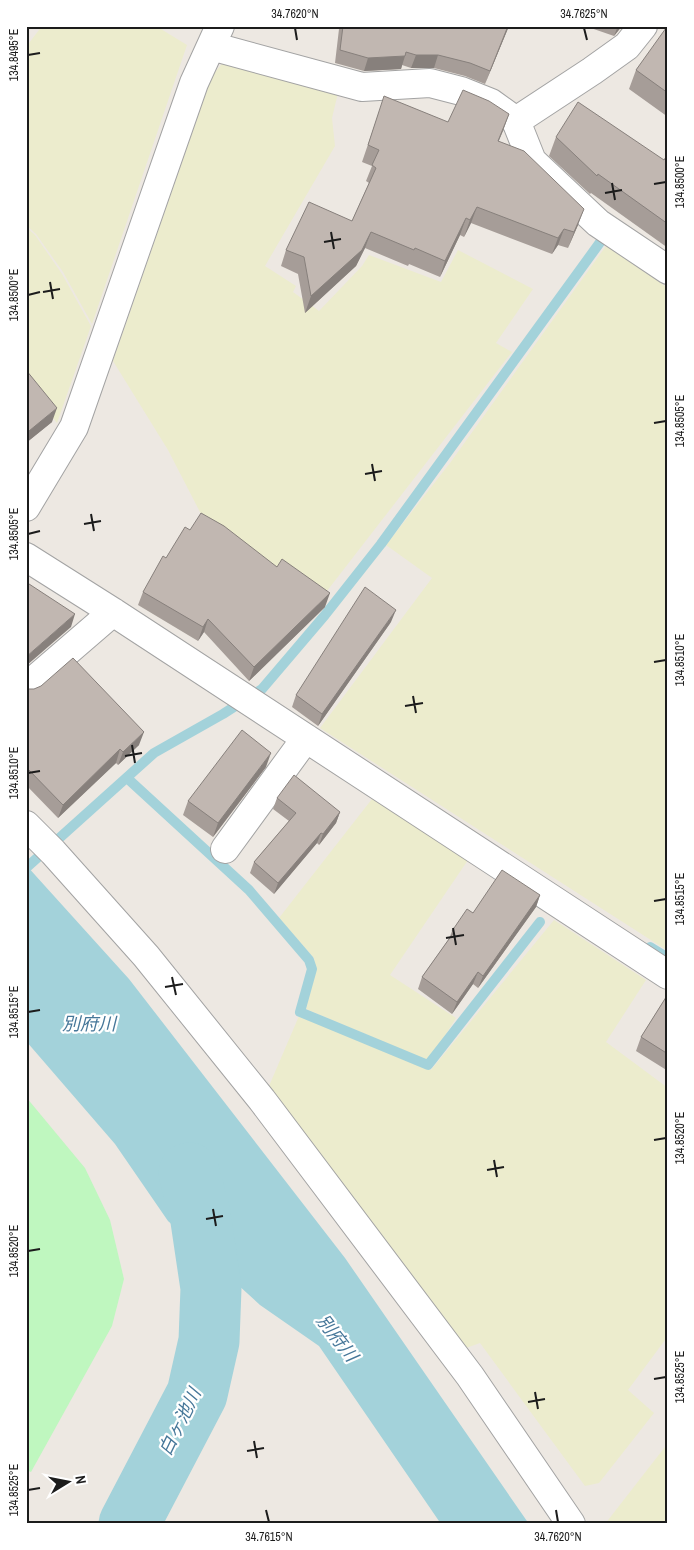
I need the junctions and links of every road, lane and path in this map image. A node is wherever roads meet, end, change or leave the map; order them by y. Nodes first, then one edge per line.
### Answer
1 (643, 26) edge
2 (215, 36) edge
3 (516, 120) junction
4 (668, 270) edge
5 (30, 491) edge
6 (26, 557) edge
7 (113, 612) junction
8 (26, 687) edge
9 (306, 738) junction
10 (39, 838) edge
11 (225, 849) dead end
12 (668, 975) edge
13 (571, 1524) edge

1 - 3 street
2 - 3 street
2 - 5 street
3 - 4 street
6 - 7 street
7 - 8 street
7 - 9 street
9 - 11 street
9 - 12 street
10 - 13 street

